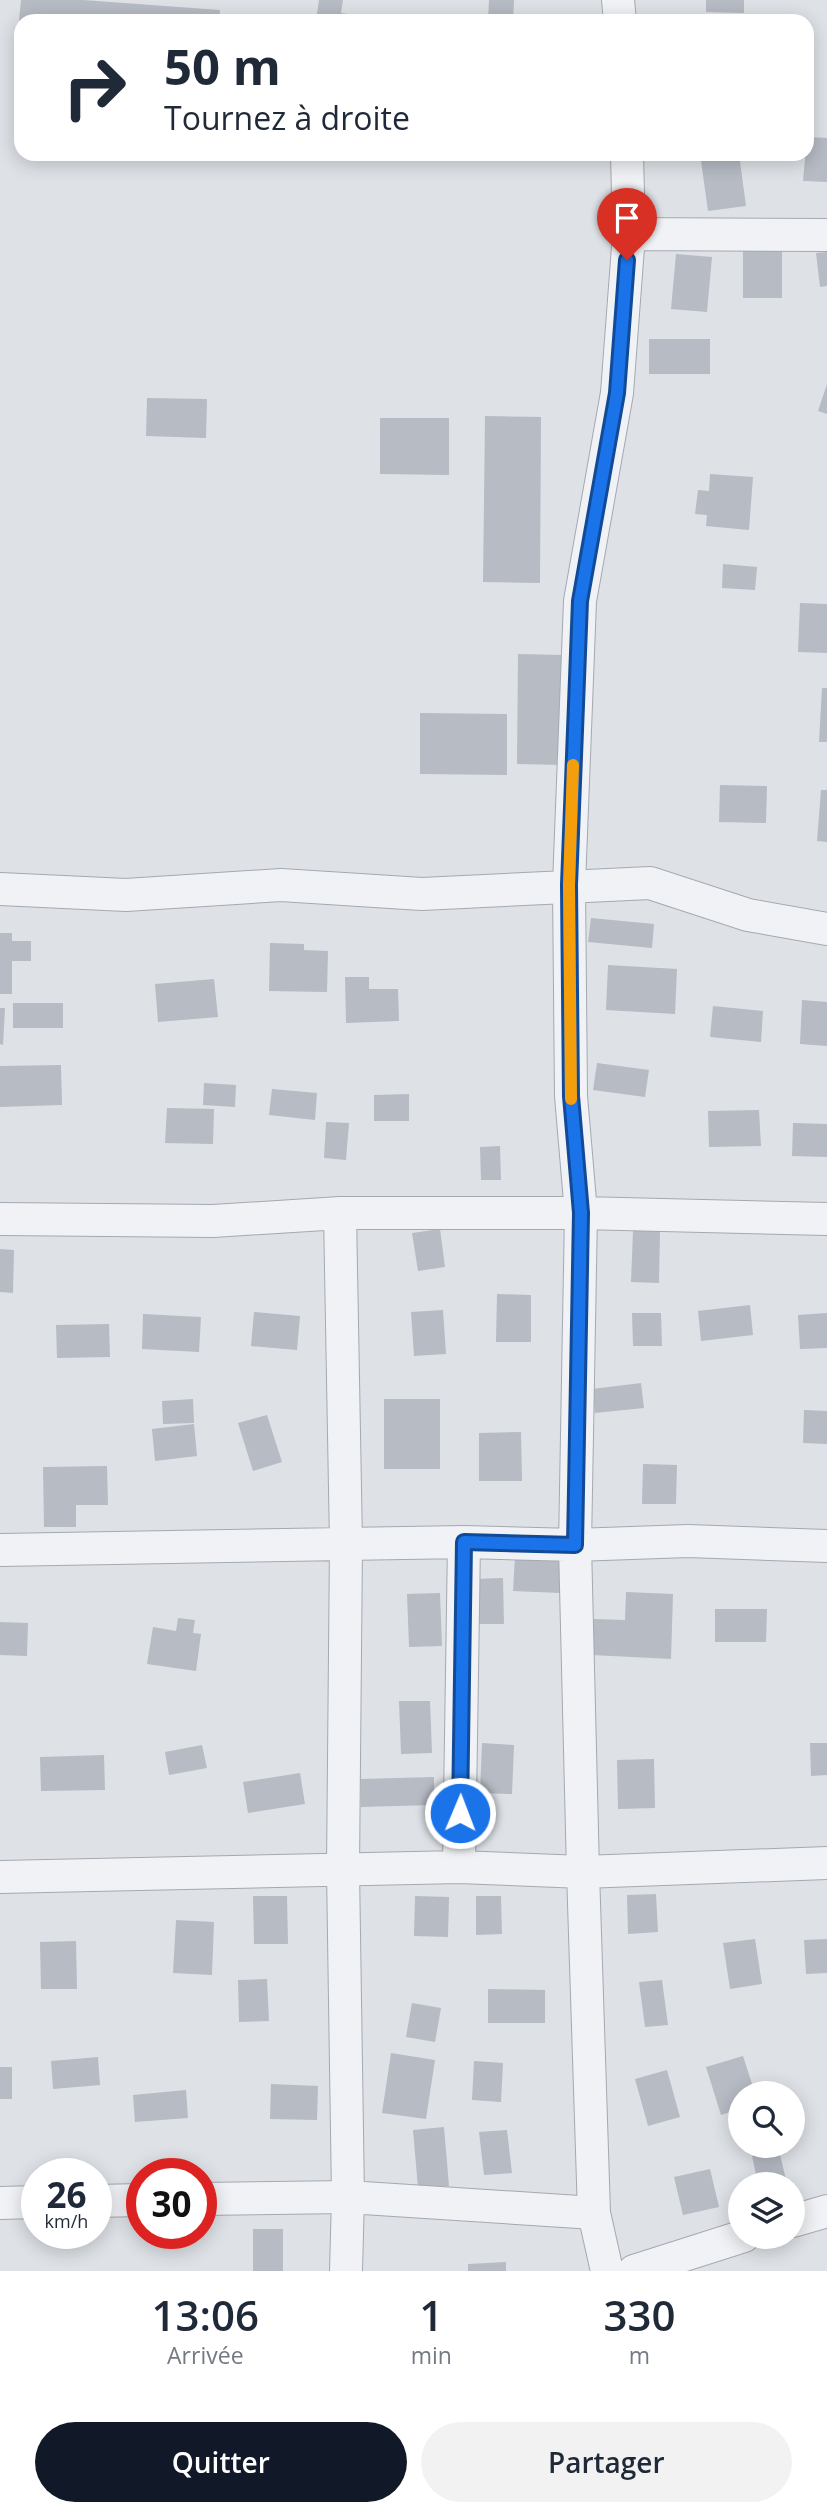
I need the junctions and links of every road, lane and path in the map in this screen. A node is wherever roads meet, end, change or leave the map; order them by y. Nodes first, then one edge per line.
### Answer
1 (627, 161) edge
2 (629, 234) junction
3 (827, 235) edge
4 (569, 885) junction
5 (0, 889) edge
6 (827, 929) edge
7 (340, 1213) junction
8 (581, 1213) junction
9 (0, 1219) edge
10 (827, 1219) edge
11 (464, 1542) junction
12 (346, 1544) junction
13 (575, 1545) junction
14 (827, 1546) edge
15 (0, 1550) edge
16 (827, 1863) edge
17 (459, 1867) junction
18 (343, 1869) junction
19 (583, 1872) junction
20 (0, 1877) edge
21 (348, 2197) junction
22 (217, 2199) edge
23 (21, 2202) edge
24 (0, 2203) edge
25 (827, 2211) edge
26 (594, 2213) junction
27 (805, 2217) edge
28 (728, 2241) edge
29 (346, 2271) edge
30 (607, 2271) edge
31 (634, 2271) edge

1 - 2 street
2 - 3 street
2 - 4 street
4 - 5 street
4 - 6 street
4 - 8 street
7 - 8 street
7 - 9 street
7 - 12 street
8 - 10 street
8 - 13 street
11 - 12 street
11 - 13 street
11 - 17 street
12 - 15 street
12 - 18 street
13 - 14 street
13 - 19 street
16 - 19 street
17 - 18 street
17 - 19 street
18 - 20 street
18 - 21 street
19 - 26 street
21 - 22 street
21 - 26 street
21 - 29 street
23 - 24 street
25 - 27 street
26 - 30 street
28 - 31 street

